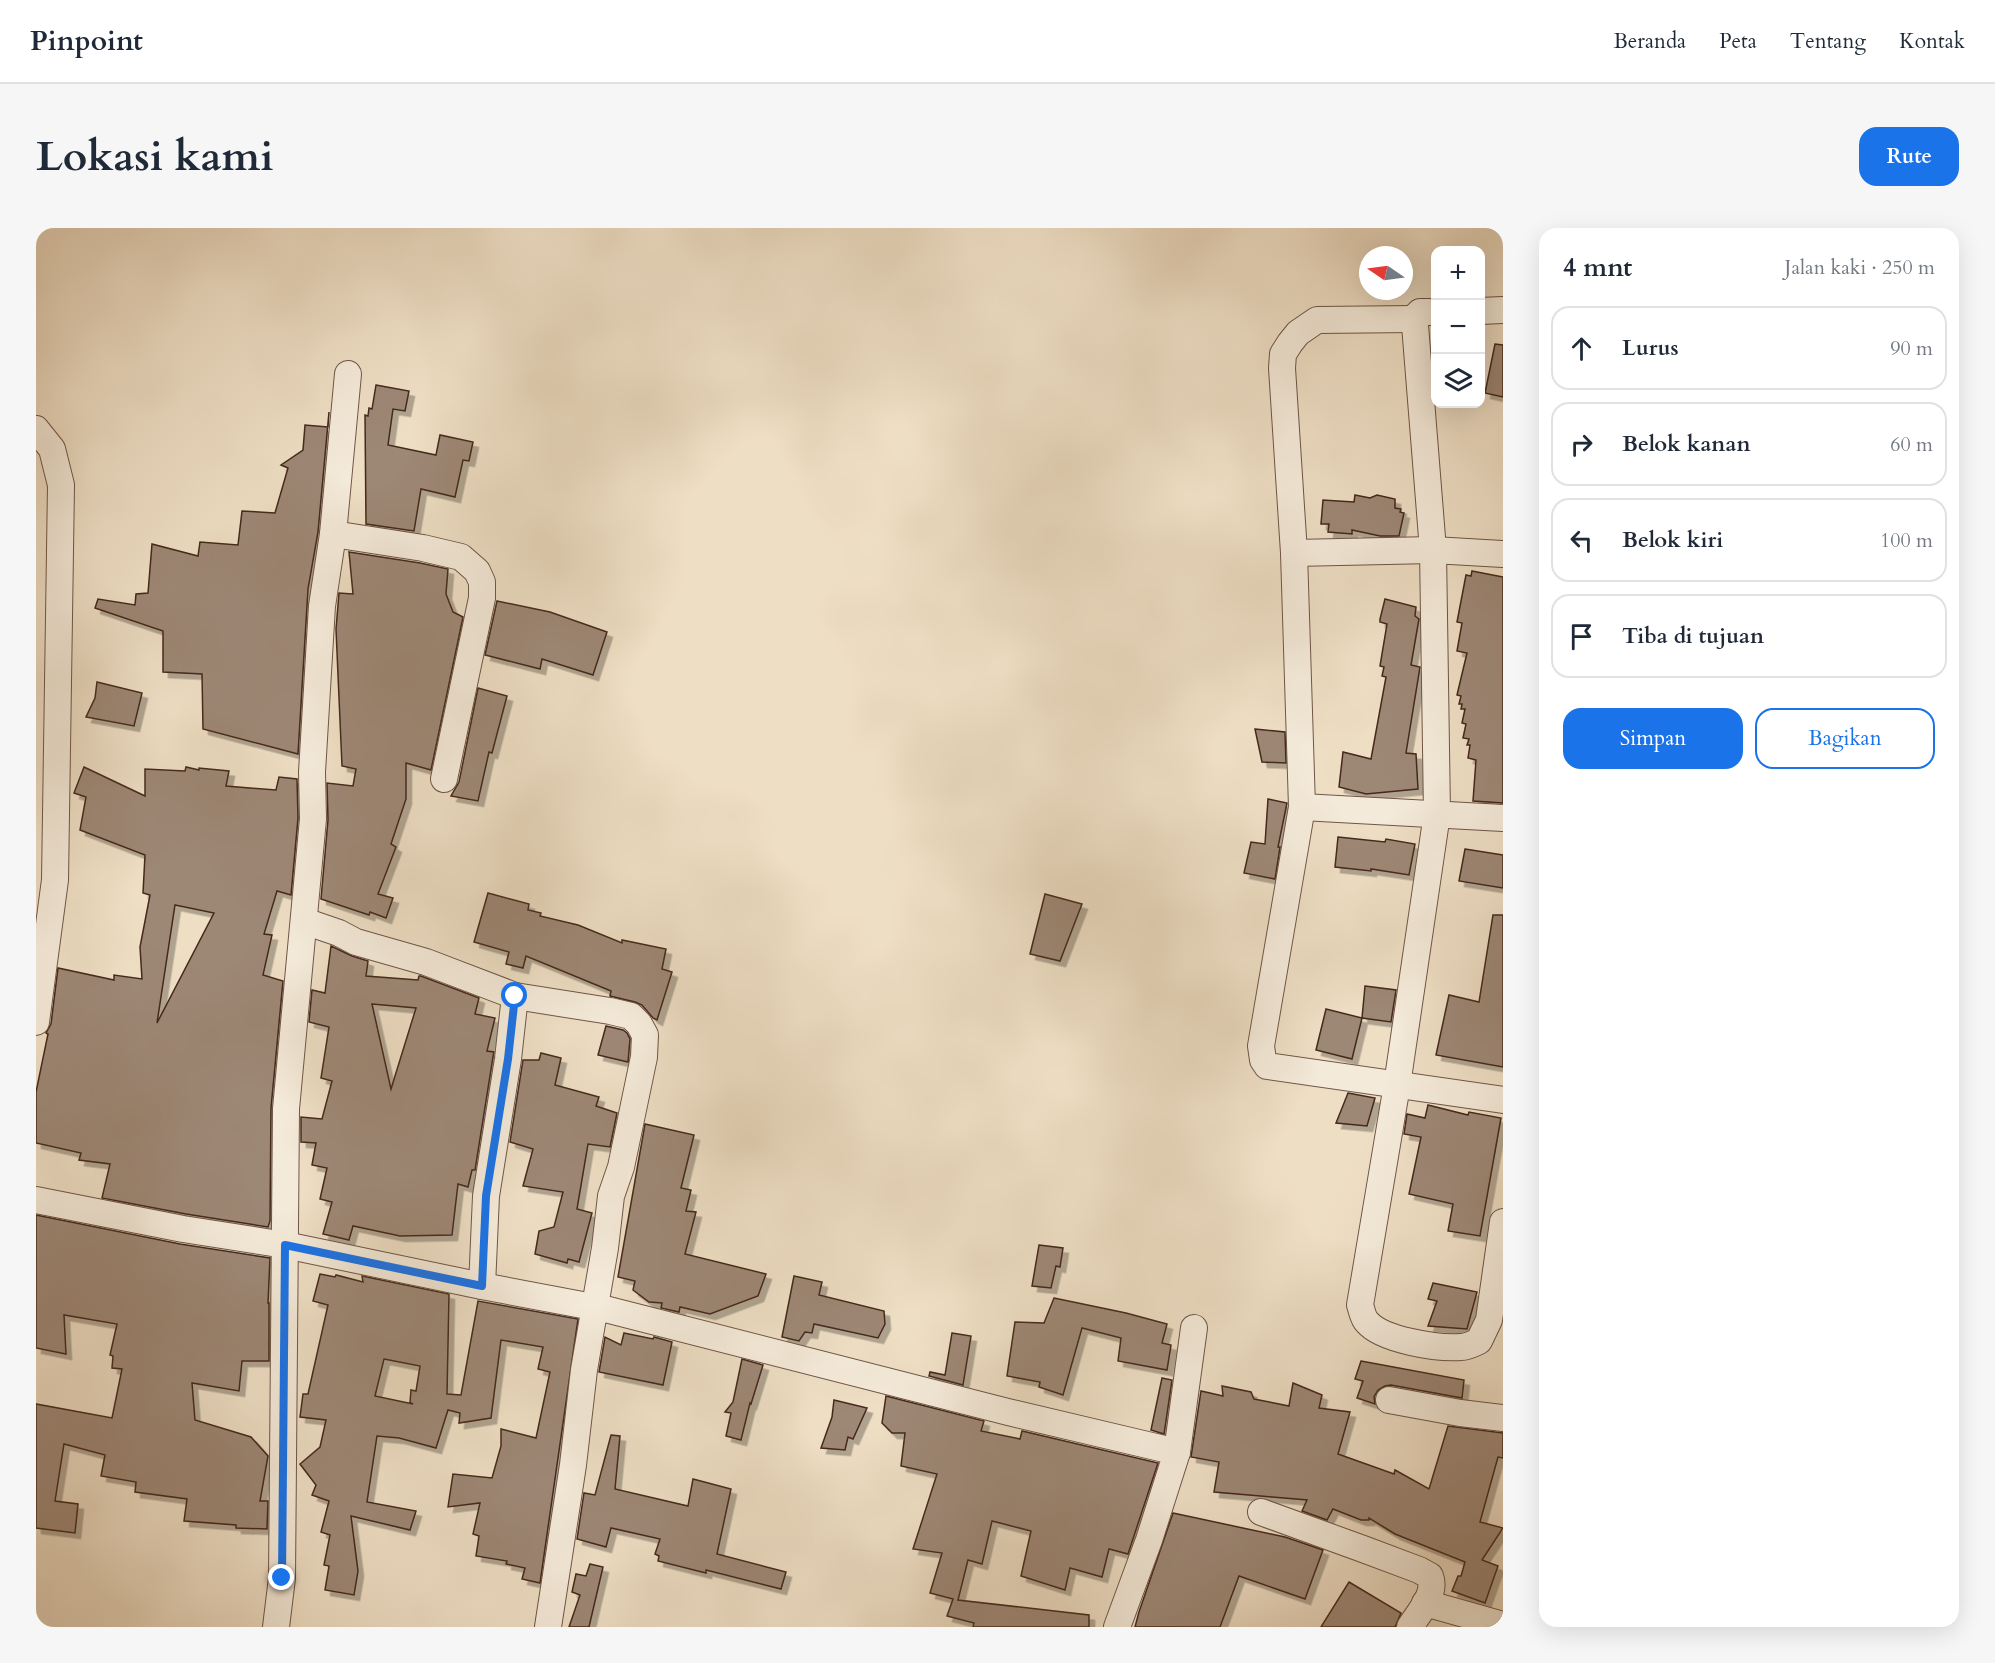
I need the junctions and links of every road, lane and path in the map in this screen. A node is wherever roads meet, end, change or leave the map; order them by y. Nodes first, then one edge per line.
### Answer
1 (1503, 310) edge
2 (1485, 311) edge
3 (1425, 315) edge
4 (348, 374) dead end
5 (36, 429) edge
6 (333, 534) junction
7 (1433, 550) junction
8 (1294, 553) junction
9 (1503, 554) edge
10 (444, 779) dead end
11 (1302, 807) junction
12 (1437, 814) junction
13 (1503, 818) edge
14 (304, 921) junction
15 (515, 996) junction
16 (36, 1022) edge
17 (1397, 1085) junction
18 (1503, 1100) edge
19 (36, 1200) edge
20 (1503, 1222) edge
21 (285, 1245) junction
22 (482, 1286) junction
23 (595, 1307) junction
24 (1194, 1328) dead end
25 (1389, 1400) dead end
26 (1503, 1418) edge
27 (1177, 1452) junction
28 (1261, 1512) dead end
29 (1425, 1603) junction
30 (1503, 1625) edge
31 (276, 1627) edge
32 (548, 1627) edge
33 (1117, 1627) edge
34 (1410, 1627) edge

1 - 2 street
3 - 7 street
3 - 8 street
4 - 6 street
5 - 16 street
6 - 10 street
6 - 14 street
7 - 8 street
7 - 9 street
7 - 12 street
8 - 11 street
11 - 12 street
11 - 17 street
12 - 13 street
12 - 17 street
14 - 15 street
14 - 21 street
15 - 22 street
15 - 23 street
17 - 18 street
17 - 20 street
19 - 21 street
21 - 22 street
21 - 31 street
22 - 23 street
23 - 27 street
23 - 32 street
24 - 27 street
25 - 26 street
27 - 33 street
28 - 29 street
29 - 30 street
29 - 34 street

